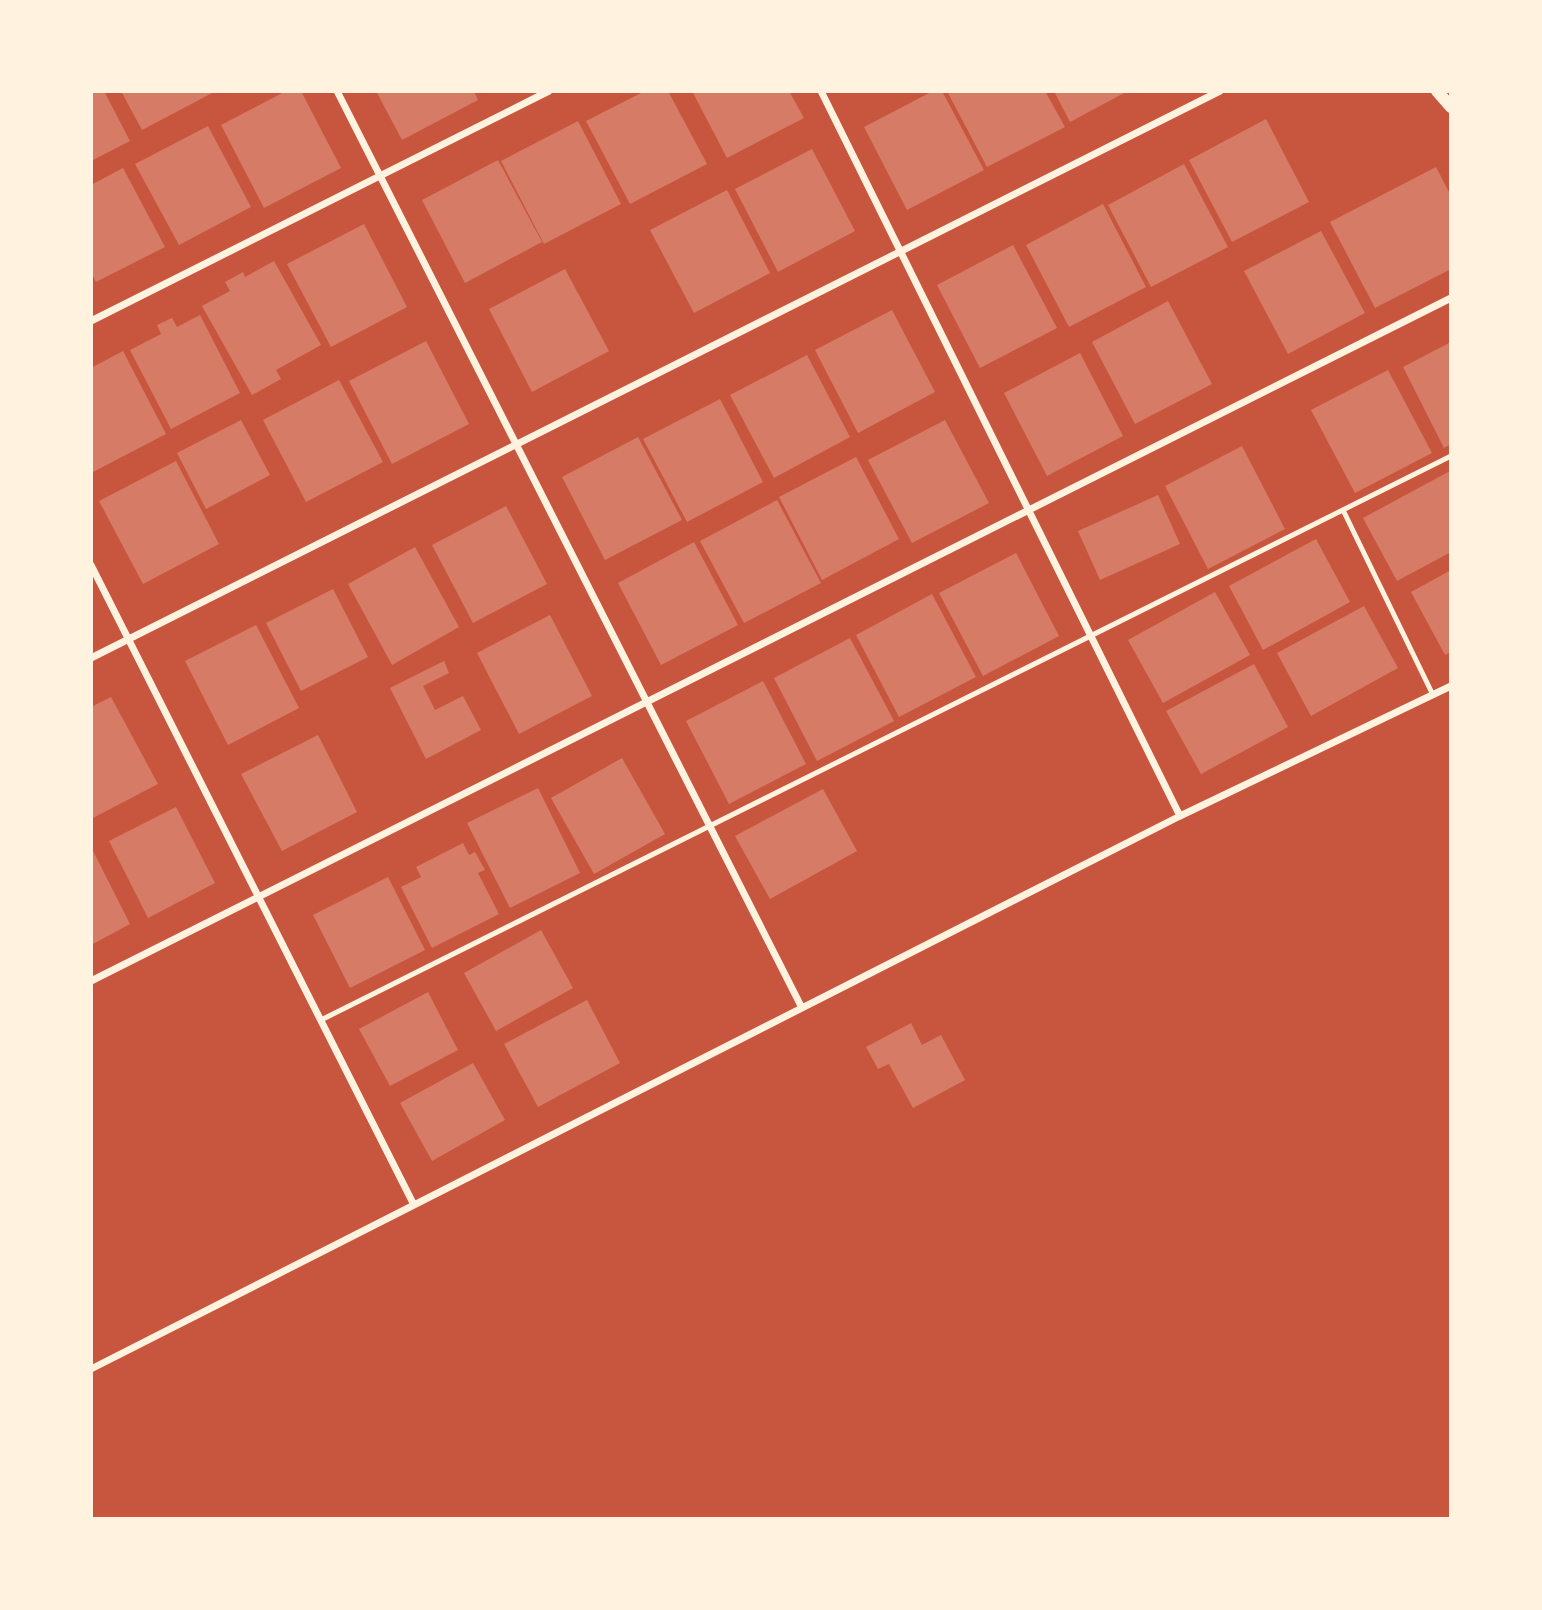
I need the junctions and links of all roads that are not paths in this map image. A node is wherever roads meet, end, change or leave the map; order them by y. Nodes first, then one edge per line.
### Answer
1 (337, 91) edge
2 (549, 91) edge
3 (821, 91) edge
4 (1220, 91) edge
5 (1437, 91) edge
6 (1451, 107) edge
7 (380, 176) junction
8 (901, 252) junction
9 (1451, 298) edge
10 (91, 321) edge
11 (516, 444) junction
12 (1451, 456) edge
13 (1028, 510) junction
14 (1343, 510) junction
15 (91, 565) edge
16 (1091, 636) junction
17 (129, 640) junction
18 (91, 659) edge
19 (1451, 686) edge
20 (1433, 695) junction
21 (647, 702) junction
22 (1180, 816) junction
23 (709, 826) junction
24 (258, 897) junction
25 (91, 981) edge
26 (802, 1008) junction
27 (321, 1020) junction
28 (414, 1205) junction
29 (91, 1369) edge

1 - 7 street
2 - 7 street
3 - 8 street
4 - 8 street
5 - 6 street
7 - 10 street
7 - 11 street
8 - 11 street
8 - 13 street
9 - 13 street
11 - 17 street
11 - 21 street
12 - 14 lane
13 - 16 street
13 - 21 street
14 - 16 lane
14 - 20 lane
15 - 17 street
16 - 22 street
16 - 23 lane
17 - 18 street
17 - 24 street
19 - 20 street
20 - 22 street
21 - 23 street
21 - 24 street
22 - 26 street
23 - 26 street
23 - 27 lane
24 - 25 street
24 - 27 street
26 - 28 street
27 - 28 street
28 - 29 street

